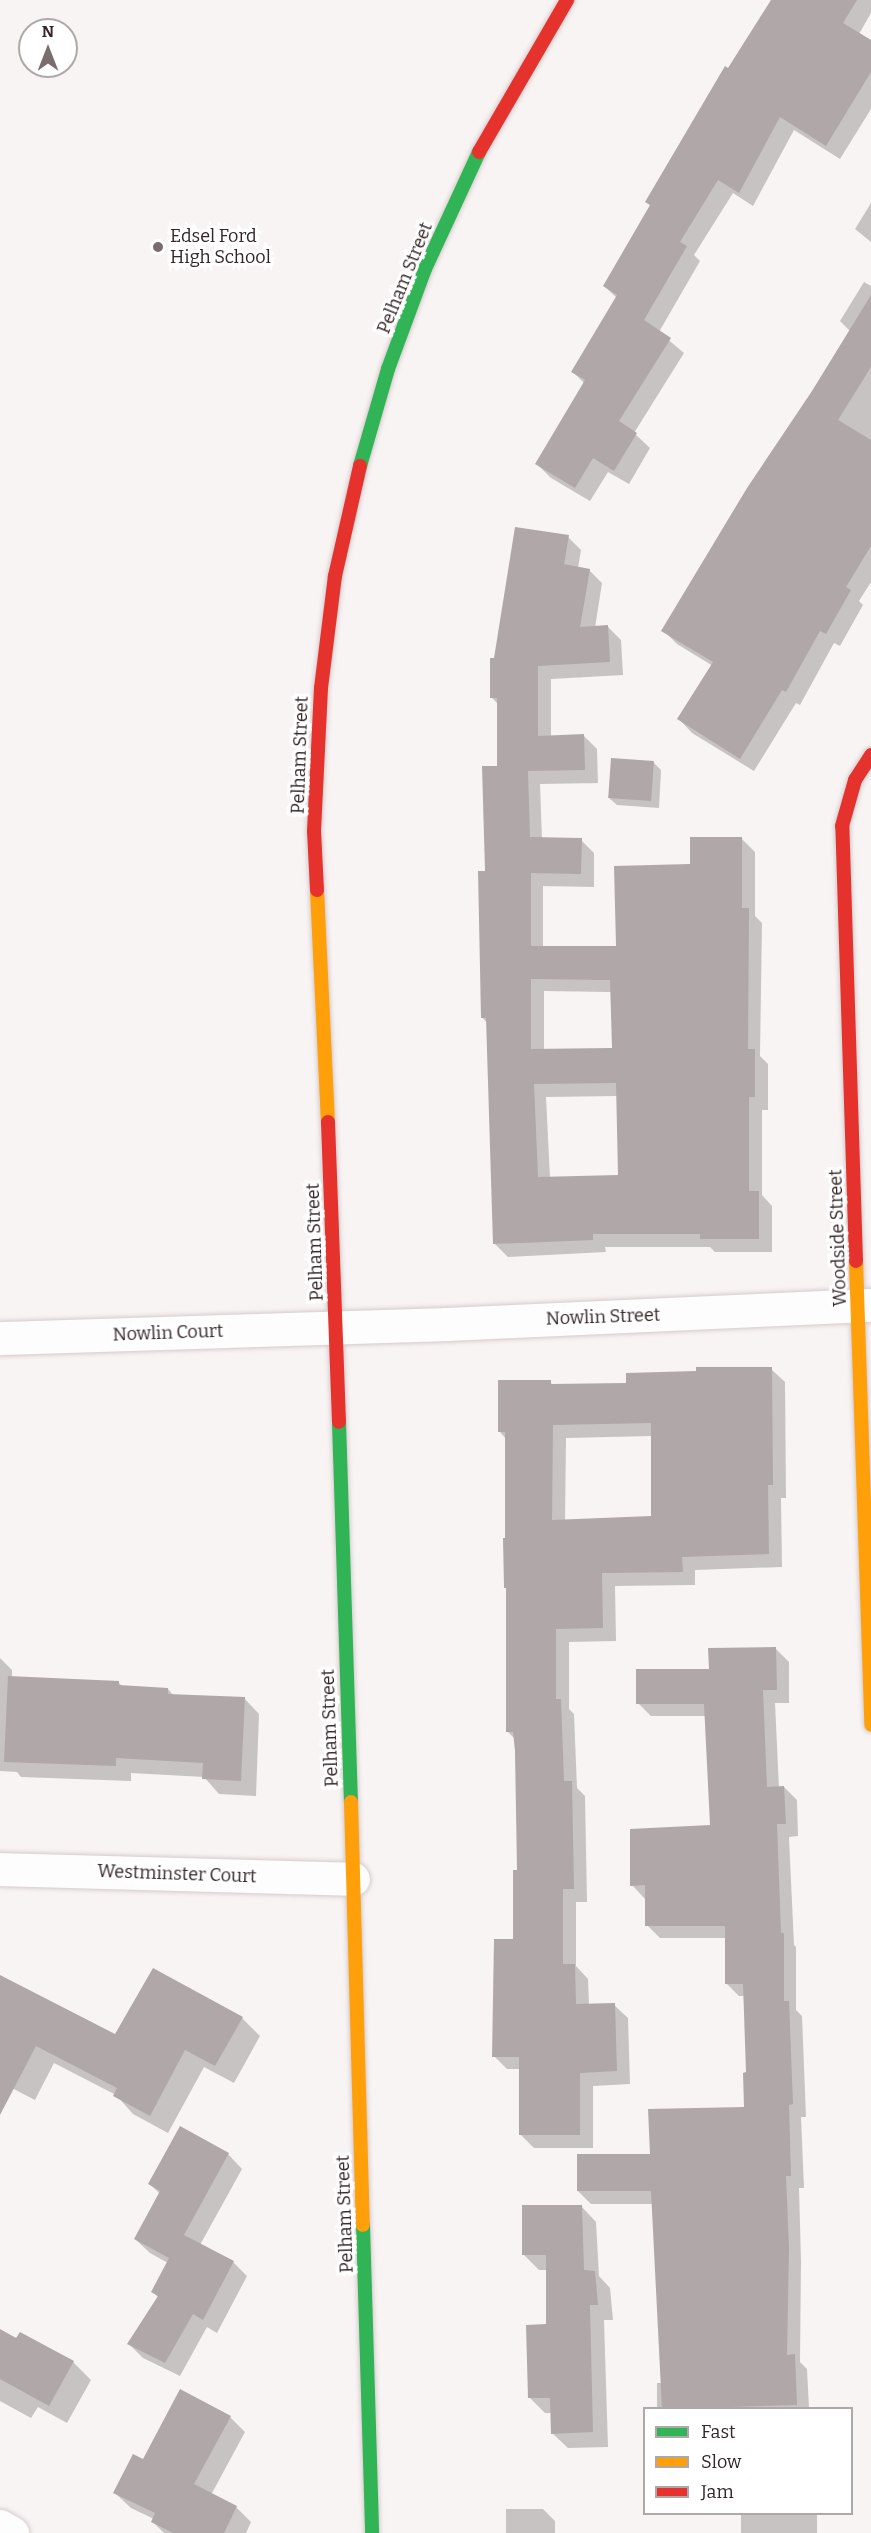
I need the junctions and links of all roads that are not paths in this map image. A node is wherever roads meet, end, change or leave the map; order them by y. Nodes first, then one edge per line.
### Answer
1 (567, 0) edge
2 (871, 755) edge
3 (865, 1305) edge
4 (336, 1327) junction
5 (0, 1338) edge
6 (871, 1725) edge
7 (0, 1869) edge
8 (353, 1879) junction
9 (0, 2526) edge
10 (12, 2533) edge
11 (372, 2533) edge

1 - 4 street, Pelham Street
2 - 3 street, Woodside Street
3 - 4 street, Nowlin Street
3 - 6 street, Woodside Street
4 - 5 street, Nowlin Court
4 - 8 street, Pelham Street
7 - 8 street, Westminster Court
8 - 11 street, Pelham Street
9 - 10 street

